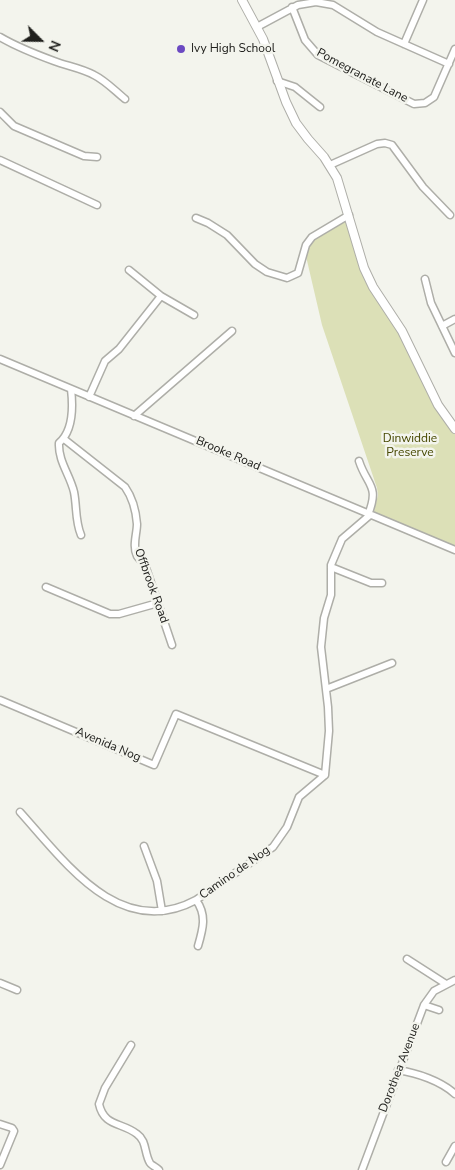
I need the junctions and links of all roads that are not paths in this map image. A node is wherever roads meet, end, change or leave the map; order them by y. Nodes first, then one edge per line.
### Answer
1 (242, 0) edge
2 (423, 0) edge
3 (292, 7) junction
4 (257, 27) junction
5 (0, 37) edge
6 (404, 44) junction
7 (455, 49) edge
8 (449, 64) junction
9 (278, 80) junction
10 (125, 99) dead end
11 (320, 107) dead end
12 (0, 112) edge
13 (97, 157) dead end
14 (0, 160) edge
15 (330, 165) junction
16 (97, 205) dead end
17 (450, 215) dead end
18 (349, 216) junction
19 (196, 218) dead end
20 (129, 270) dead end
21 (425, 279) dead end
22 (161, 296) junction
23 (194, 315) dead end
24 (455, 320) edge
25 (442, 326) junction
26 (232, 331) dead end
27 (455, 353) edge
28 (0, 359) edge
29 (71, 389) junction
30 (90, 397) junction
31 (134, 416) junction
32 (455, 429) edge
33 (64, 439) junction
34 (358, 461) dead end
35 (369, 515) junction
36 (81, 535) dead end
37 (455, 550) edge
38 (331, 567) junction
39 (382, 584) dead end
40 (46, 587) dead end
41 (158, 603) junction
42 (172, 645) dead end
43 (392, 663) dead end
44 (326, 689) junction
45 (0, 700) edge
46 (325, 775) junction
47 (20, 812) dead end
48 (144, 846) dead end
49 (196, 900) junction
50 (162, 910) junction
51 (198, 946) dead end
52 (407, 959) dead end
53 (455, 980) edge
54 (0, 983) edge
55 (446, 984) junction
56 (17, 990) dead end
57 (424, 1005) junction
58 (439, 1010) dead end
59 (131, 1045) dead end
60 (398, 1070) junction
61 (455, 1094) edge
62 (0, 1124) edge
63 (455, 1146) edge
64 (446, 1162) dead end
65 (0, 1165) edge
66 (159, 1170) edge
67 (362, 1170) edge

1 - 4 main road
2 - 6 street
3 - 4 street
3 - 6 street
3 - 8 street, Pomegranate Lane
4 - 9 main road
5 - 10 street
6 - 8 street
7 - 8 street, Pomegranate Lane
9 - 11 street
9 - 15 main road
12 - 13 street
14 - 16 street
15 - 17 street
15 - 18 main road
18 - 19 street
18 - 32 main road
20 - 22 street
21 - 25 street
22 - 23 street
22 - 30 street
24 - 25 street
25 - 27 street
26 - 31 street
28 - 29 street, Brooke Road
29 - 30 street, Brooke Road
29 - 33 street
30 - 31 street, Brooke Road
31 - 35 street, Brooke Road
33 - 36 street
33 - 41 street, Offbrook Road
34 - 35 street
35 - 37 street, Brooke Road
35 - 38 street
38 - 39 street
38 - 44 street
40 - 41 street
41 - 42 street, Offbrook Road
43 - 44 street
44 - 46 street
45 - 46 street, Avenida Nog
46 - 49 street, Camino de Nog
47 - 50 street, Camino de Nog
48 - 50 street
49 - 50 street, Camino de Nog
49 - 51 street
52 - 55 street
53 - 55 street, Dorothea Avenue
54 - 56 street
55 - 57 street, Dorothea Avenue
57 - 58 street
57 - 60 street, Dorothea Avenue
59 - 66 street
60 - 61 street
60 - 67 street, Dorothea Avenue
62 - 65 street
63 - 64 street

